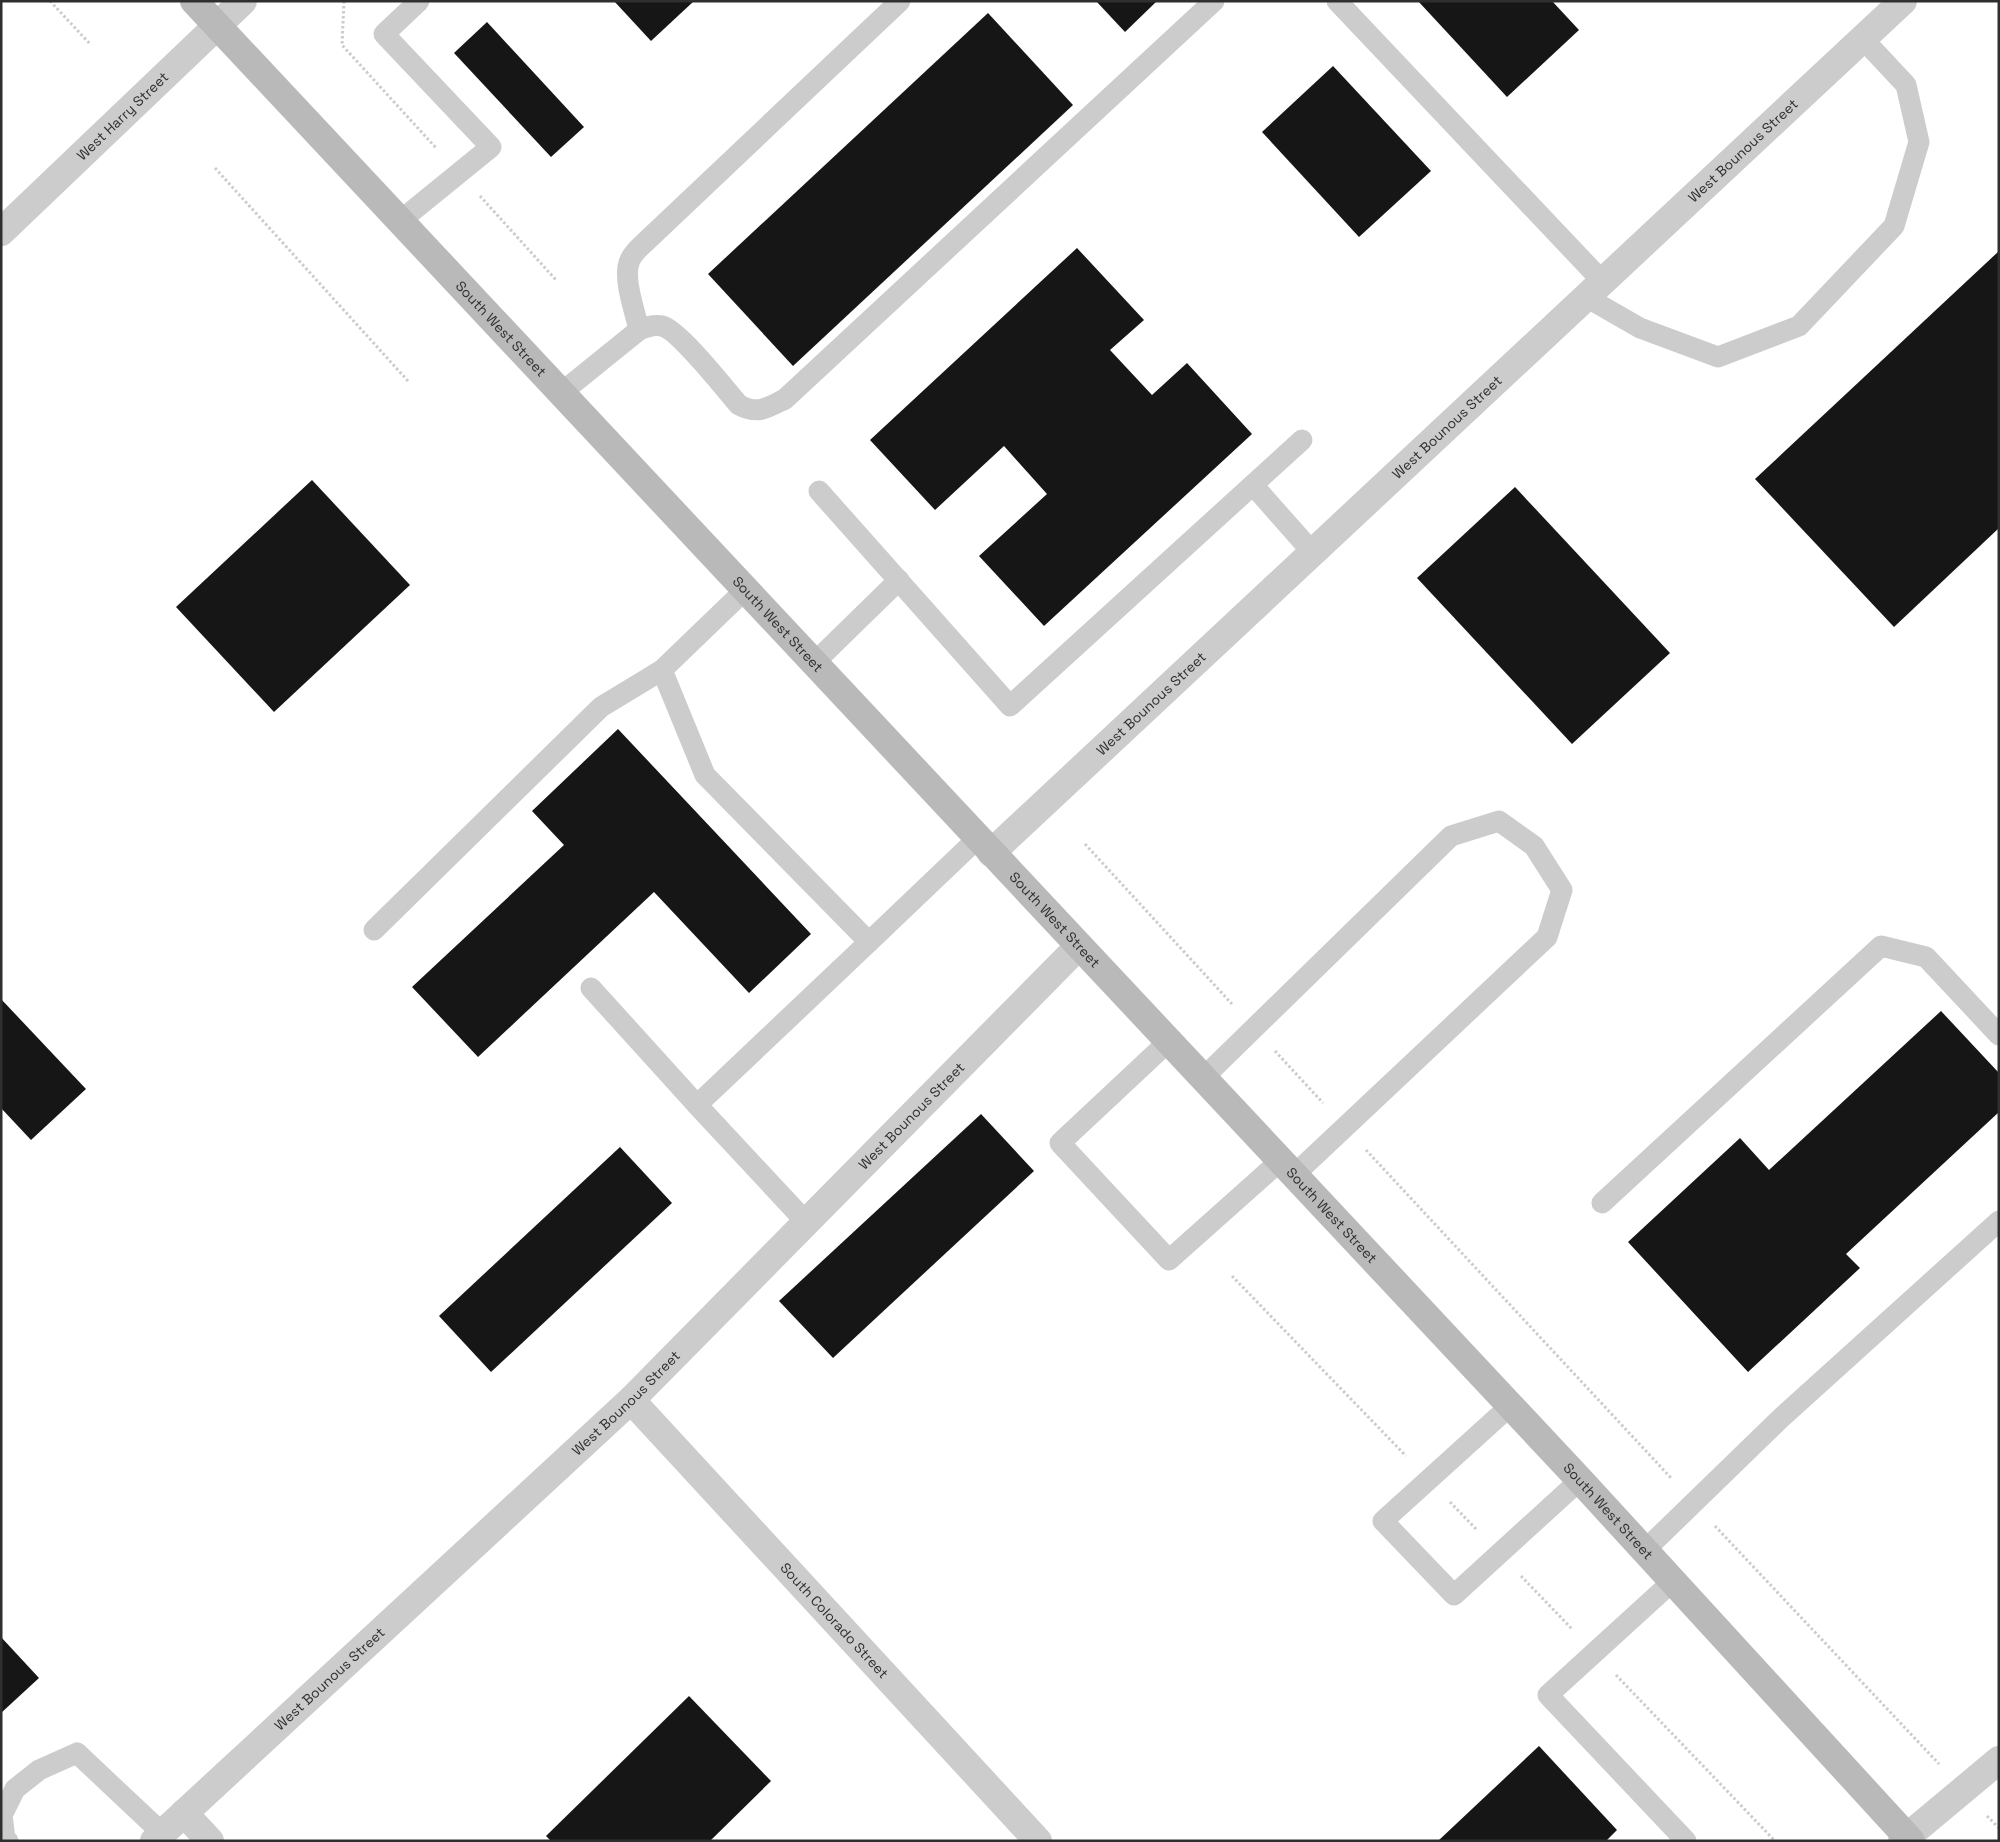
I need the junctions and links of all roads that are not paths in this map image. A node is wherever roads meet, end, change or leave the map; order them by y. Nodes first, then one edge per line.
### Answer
1 (194, 1) edge
2 (243, 1) edge
3 (419, 1) edge
4 (900, 1) edge
5 (1214, 1) edge
6 (1338, 1) edge
7 (1903, 1) edge
8 (218, 26) junction
9 (1863, 39) junction
10 (400, 221) junction
11 (1, 232) edge
12 (1594, 289) junction
13 (639, 330) junction
14 (561, 393) junction
15 (1302, 440) dead end
16 (1253, 486) junction
17 (819, 490) dead end
18 (1313, 552) junction
19 (899, 580) junction
20 (746, 590) junction
21 (814, 663) junction
22 (662, 670) junction
23 (984, 846) junction
24 (374, 930) dead end
25 (869, 942) junction
26 (1079, 946) junction
27 (592, 988) dead end
28 (1999, 1035) edge
29 (1169, 1041) junction
30 (1203, 1078) junction
31 (697, 1105) junction
32 (1287, 1168) junction
33 (1602, 1203) dead end
34 (1999, 1221) edge
35 (806, 1222) junction
36 (631, 1400) junction
37 (1510, 1406) junction
38 (1580, 1480) junction
39 (1645, 1550) junction
40 (1673, 1581) junction
41 (1999, 1760) edge
42 (184, 1813) junction
43 (158, 1837) edge
44 (1906, 1839) edge
45 (8, 1841) edge
46 (210, 1841) edge
47 (1038, 1841) edge
48 (1686, 1841) edge

1 - 8 main road, South West Street
2 - 8 street, West Harry Street
3 - 10 lane
4 - 13 lane
5 - 13 lane
6 - 12 lane
7 - 9 street, West Bounous Street
8 - 10 main road, South West Street
8 - 11 street, West Harry Street
9 - 12 street, West Bounous Street
9 - 12 lane
10 - 14 main road, South West Street
12 - 18 street, West Bounous Street
13 - 14 lane
14 - 20 main road, South West Street
15 - 16 lane
16 - 18 lane
16 - 19 lane
17 - 19 lane
18 - 23 street, West Bounous Street
19 - 21 lane
20 - 21 main road, South West Street
20 - 22 lane
21 - 23 main road, South West Street
22 - 24 lane
22 - 25 lane
23 - 25 lane
23 - 26 main road, South West Street
25 - 31 lane
26 - 29 main road, South West Street
26 - 35 street, West Bounous Street
27 - 31 lane
28 - 33 lane
29 - 30 main road, South West Street
29 - 32 lane
30 - 32 main road, South West Street
30 - 32 lane
31 - 35 lane
32 - 37 main road, South West Street
34 - 39 lane
35 - 36 street, West Bounous Street
36 - 42 street, West Bounous Street
36 - 47 street, South Colorado Street
37 - 38 main road, South West Street
37 - 38 lane
38 - 39 main road, South West Street
39 - 40 main road, South West Street
40 - 44 main road, South West Street
40 - 48 lane
41 - 44 street
42 - 43 street, West Bounous Street
42 - 46 street
43 - 45 lane

